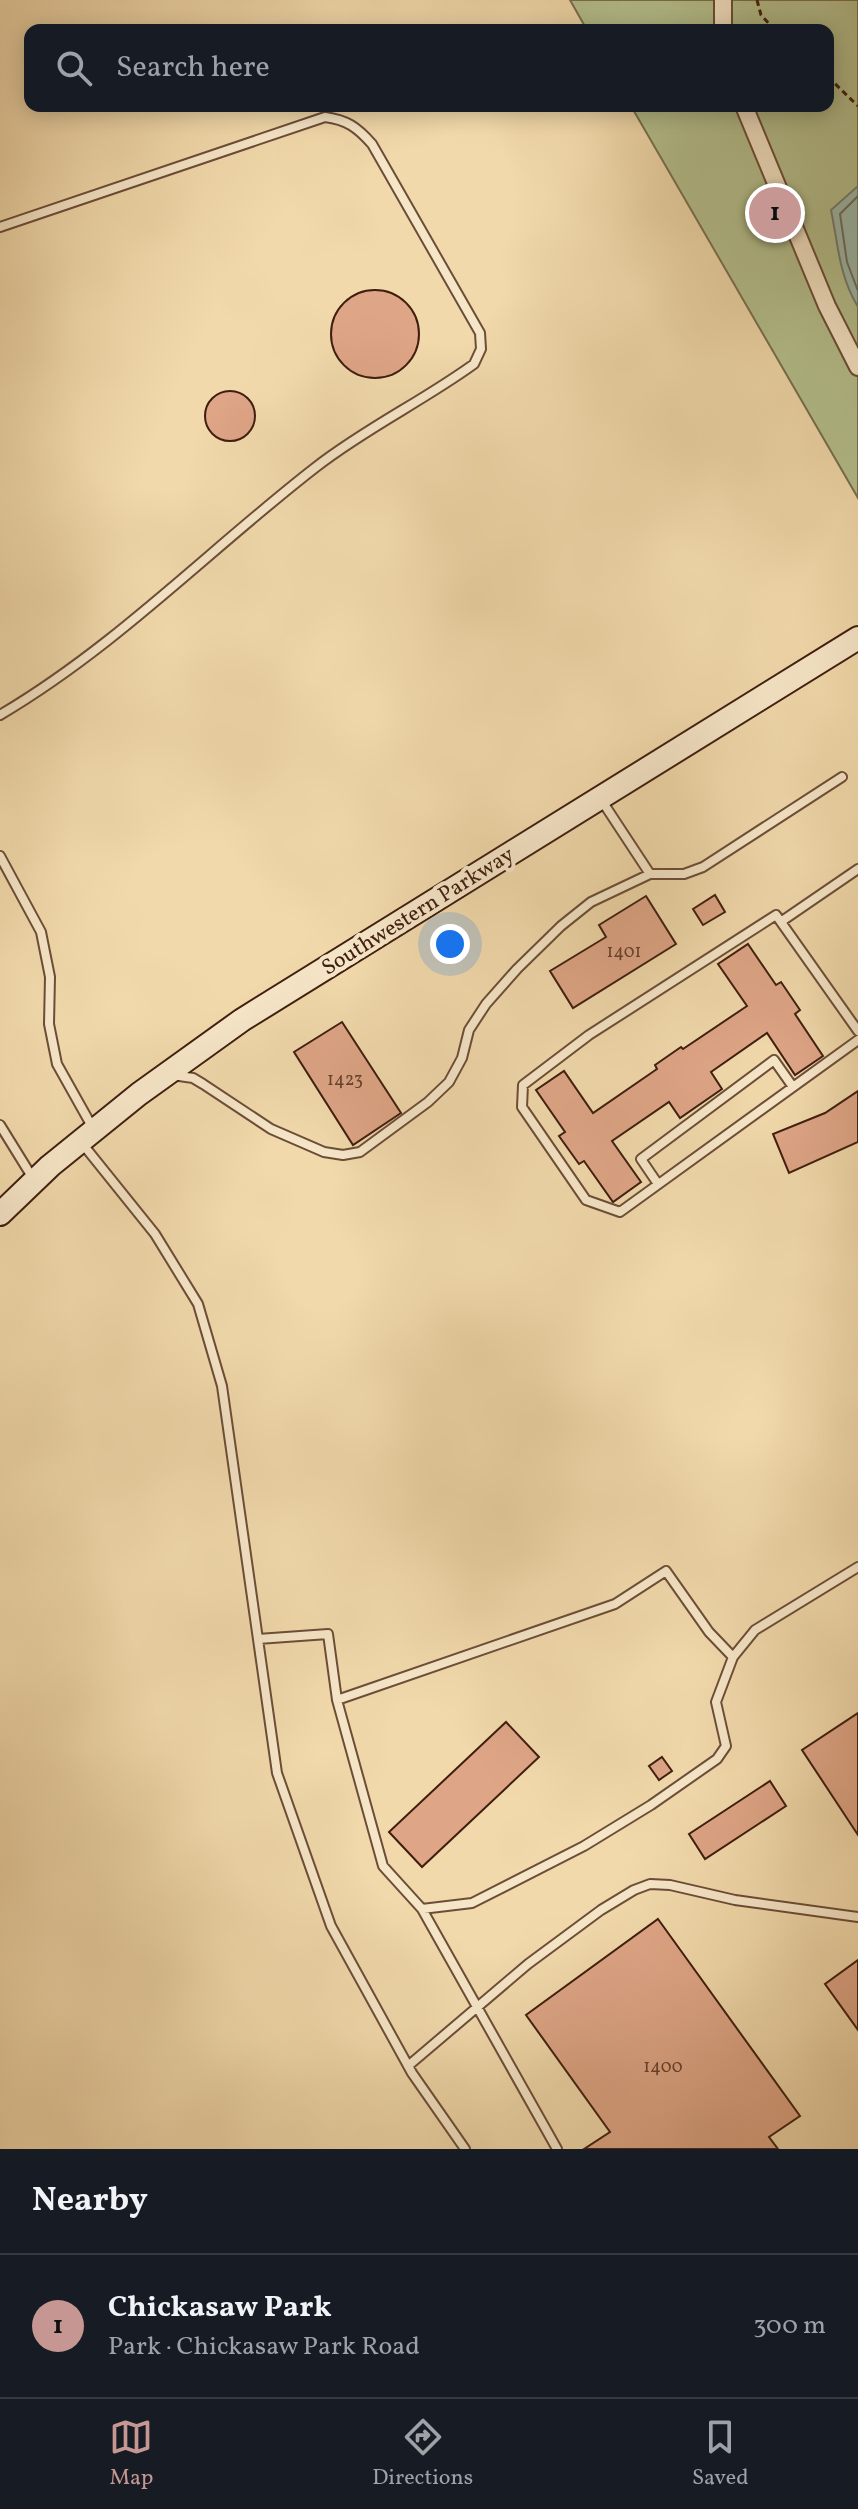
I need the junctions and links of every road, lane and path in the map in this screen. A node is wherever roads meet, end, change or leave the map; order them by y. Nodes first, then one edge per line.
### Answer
1 (723, 0) edge
2 (757, 0) edge
3 (723, 24) edge
4 (769, 24) edge
5 (834, 83) edge
6 (858, 106) edge
7 (746, 112) edge
8 (0, 227) edge
9 (858, 367) edge
10 (857, 640) edge
11 (0, 715) edge
12 (842, 777) dead end
13 (599, 797) junction
14 (0, 856) edge
15 (858, 869) edge
16 (650, 874) junction
17 (782, 921) junction
18 (858, 1031) edge
19 (858, 1040) edge
20 (167, 1075) junction
21 (793, 1087) junction
22 (0, 1125) edge
23 (87, 1136) junction
24 (35, 1181) junction
25 (658, 1184) junction
26 (0, 1214) edge
27 (858, 1567) edge
28 (258, 1639) junction
29 (733, 1657) junction
30 (337, 1700) junction
31 (422, 1909) junction
32 (858, 1917) edge
33 (478, 2008) junction
34 (408, 2066) junction
35 (465, 2149) edge
36 (557, 2149) edge

1 - 3 street
2 - 4 path
5 - 6 path
7 - 9 street
8 - 11 lane
10 - 13 street, Southwestern Parkway
12 - 16 lane
13 - 16 lane
13 - 20 street, Southwestern Parkway
14 - 23 lane
15 - 17 lane
16 - 20 lane
17 - 18 lane
17 - 25 lane
19 - 21 lane
20 - 23 street, Southwestern Parkway
21 - 25 lane
21 - 25 lane
22 - 24 lane
23 - 24 street, Southwestern Parkway
23 - 28 lane
24 - 26 street, Southwestern Parkway
27 - 29 lane
28 - 30 lane
28 - 34 lane
29 - 30 lane
29 - 31 lane
30 - 31 lane
31 - 33 lane
32 - 33 lane
33 - 34 lane
33 - 36 lane
34 - 35 lane

